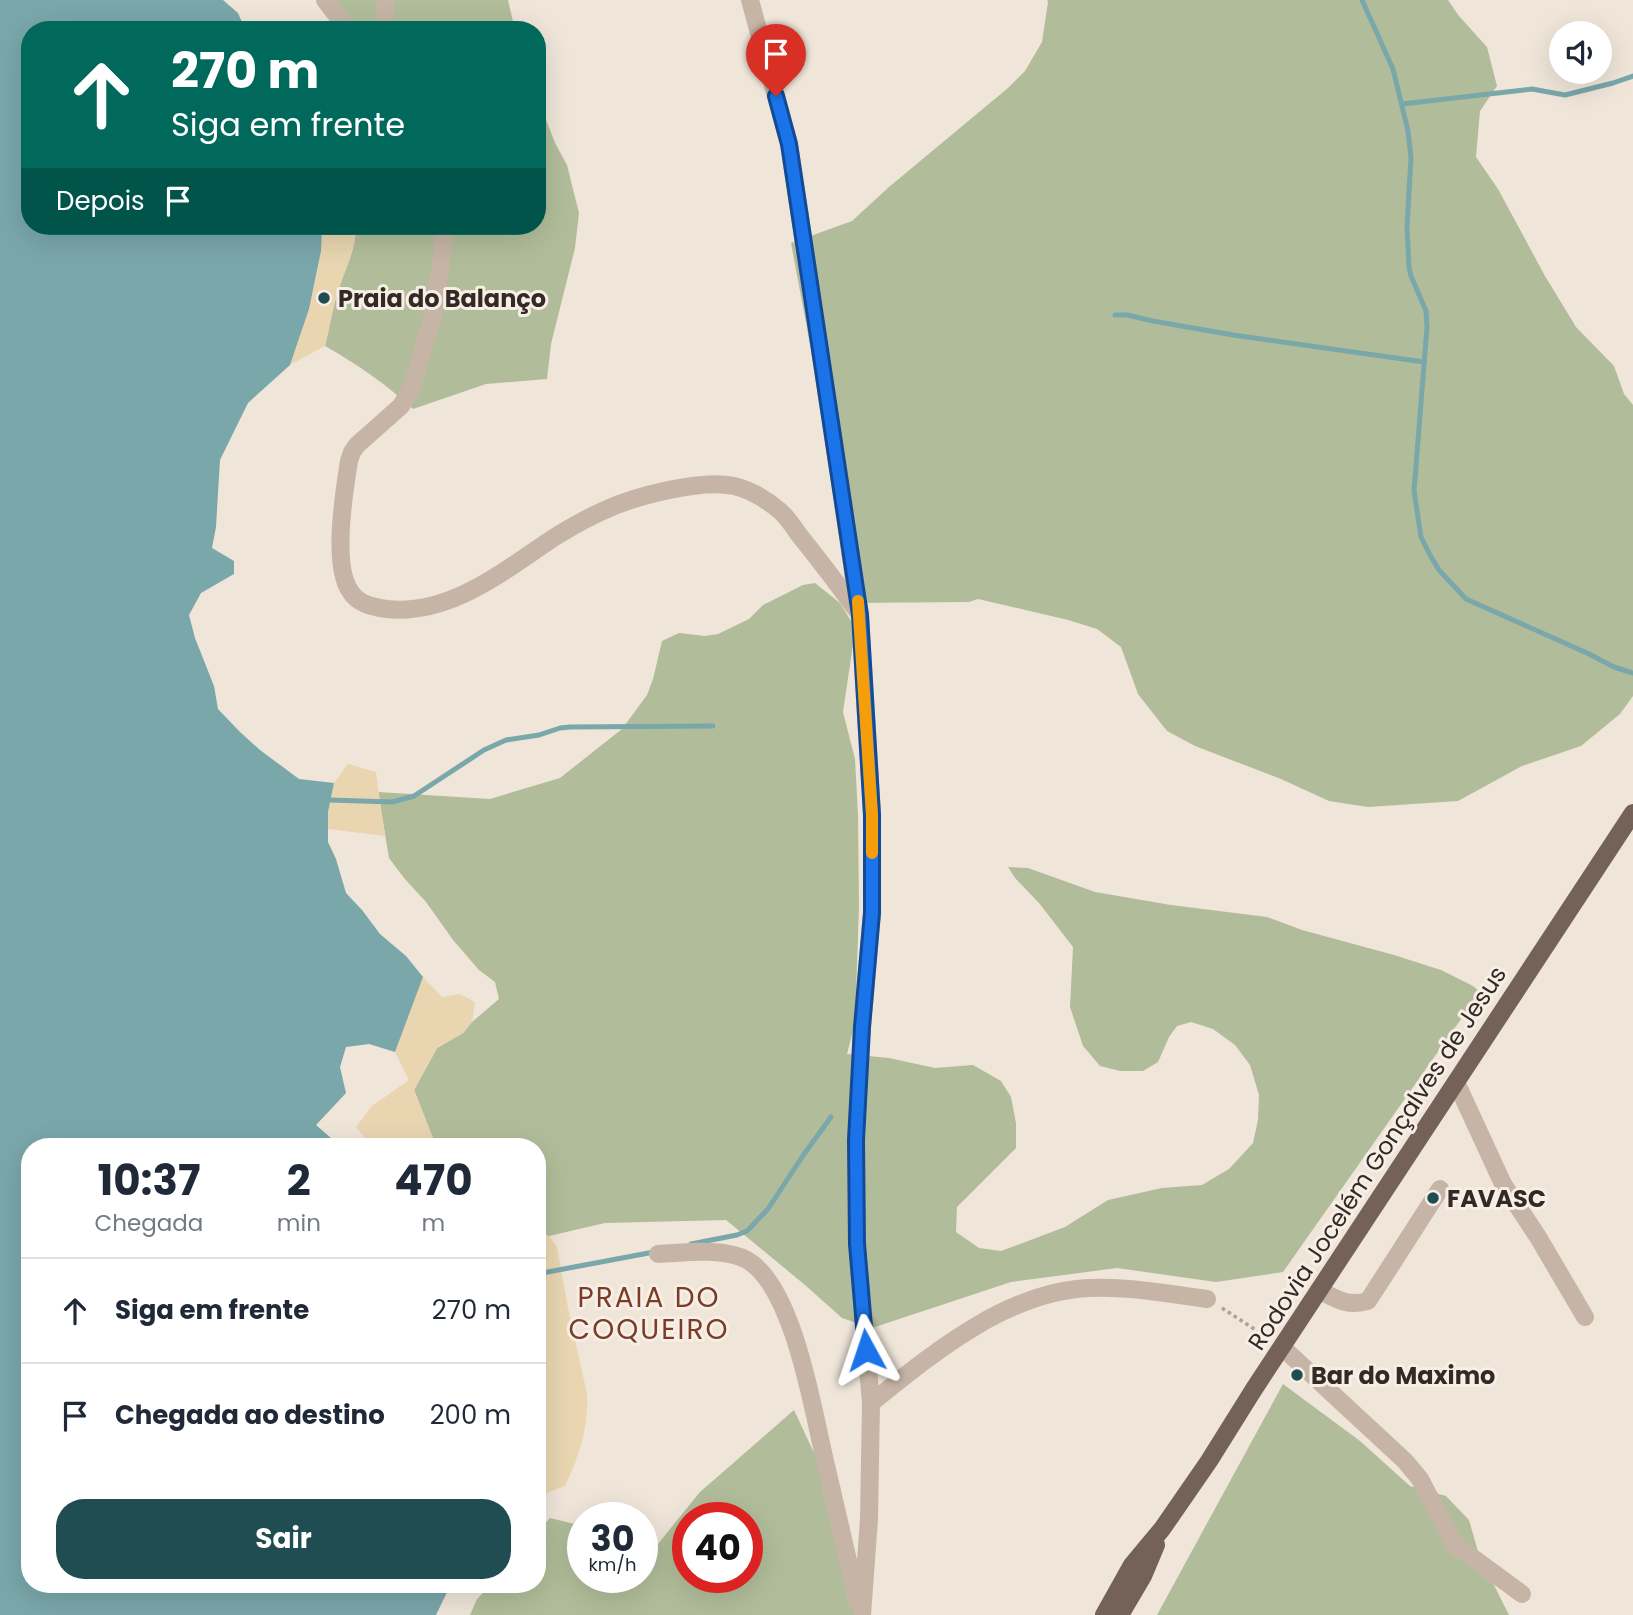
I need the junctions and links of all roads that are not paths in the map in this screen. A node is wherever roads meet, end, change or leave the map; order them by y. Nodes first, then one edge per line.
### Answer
1 (325, 0) edge
2 (386, 0) edge
3 (750, 0) edge
4 (341, 21) edge
5 (385, 21) edge
6 (443, 235) edge
7 (860, 615) junction
8 (1633, 813) edge
9 (1456, 1082) junction
10 (1440, 1189) dead end
11 (658, 1254) dead end
12 (1319, 1290) junction
13 (1207, 1299) road end
14 (1586, 1317) dead end
15 (1282, 1347) junction
16 (870, 1403) junction
17 (1162, 1529) junction
18 (1522, 1594) dead end
19 (862, 1615) edge
20 (1104, 1615) edge
21 (1120, 1615) edge

1 - 4 street
2 - 5 street
3 - 7 street
6 - 7 street
7 - 16 street
8 - 9 main road, Rodovia Jocelém Gonçalves de Jesus
9 - 12 main road, Rodovia Jocelém Gonçalves de Jesus
9 - 14 street
10 - 12 street
11 - 19 street
12 - 15 main road, Rodovia Jocelém Gonçalves de Jesus
13 - 16 street
15 - 17 main road, Rodovia Jocelém Gonçalves de Jesus
15 - 18 street
16 - 19 street
17 - 20 main road, Rodovia Jocelém Gonçalves de Jesus
17 - 21 main road, Rodovia Jocelém Gonçalves de Jesus

